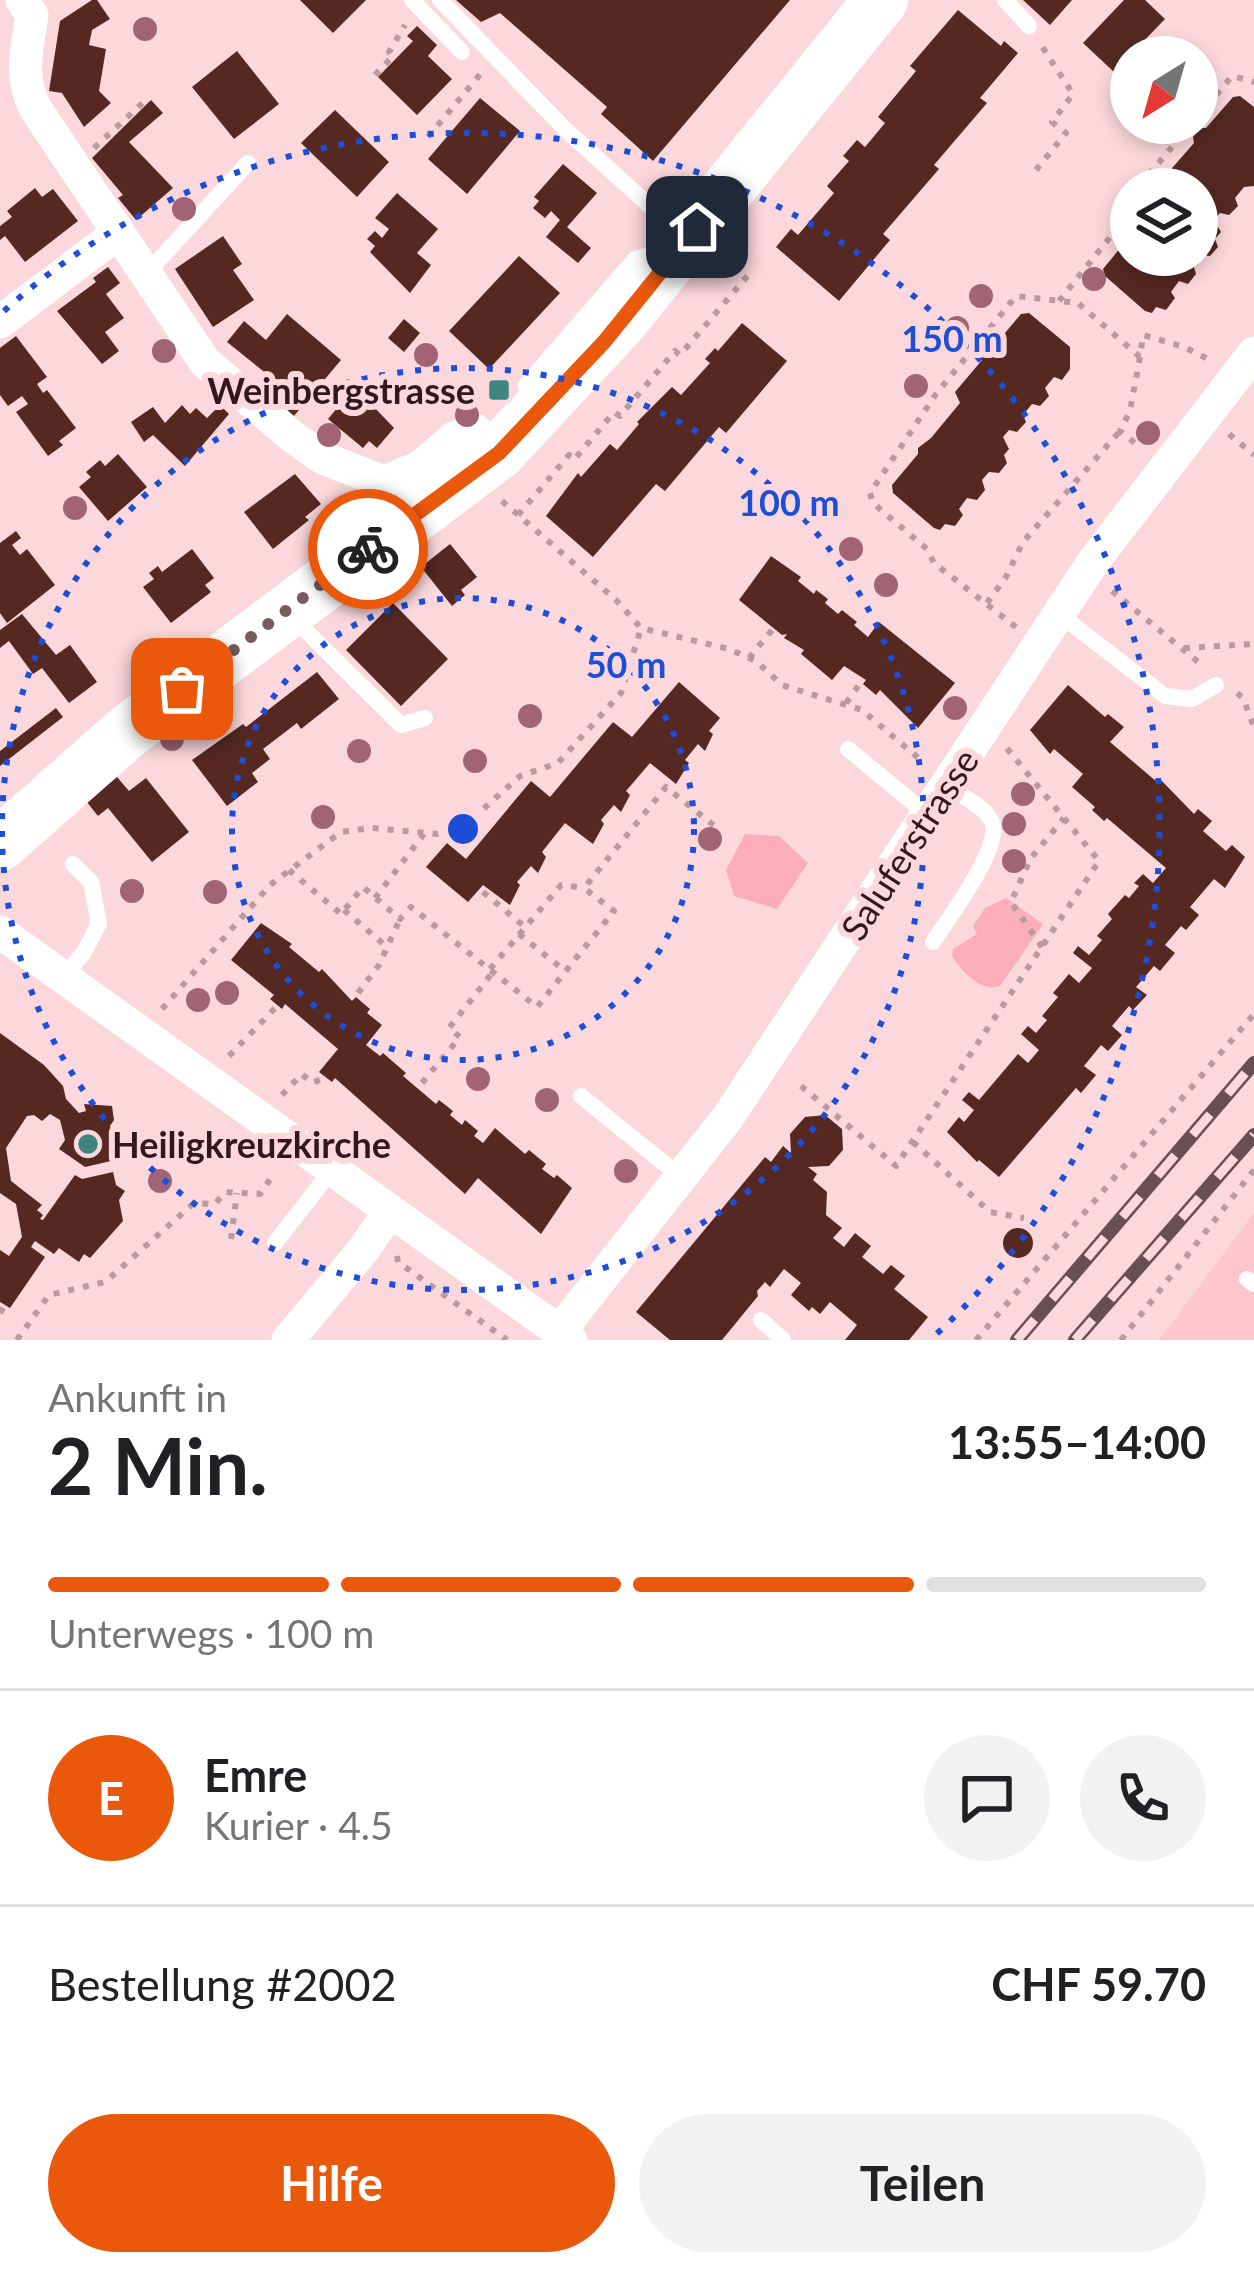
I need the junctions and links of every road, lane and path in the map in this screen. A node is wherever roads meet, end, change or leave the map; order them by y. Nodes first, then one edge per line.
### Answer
1 (22, 0) edge
2 (440, 0) edge
3 (1005, 0) edge
4 (414, 2) edge
5 (866, 8) edge
6 (1029, 26) joint
7 (462, 52) dead end
8 (375, 75) dead end
9 (1254, 82) edge
10 (499, 84) dead end
11 (1218, 93) edge
12 (148, 98) dead end
13 (428, 137) dead end
14 (1175, 144) edge
15 (248, 163) dead end
16 (74, 166) junction
17 (1154, 168) edge
18 (1036, 170) dead end
19 (118, 232) junction
20 (1110, 237) edge
21 (699, 241) junction
22 (750, 273) dead end
23 (146, 274) junction
24 (1059, 301) junction
25 (0, 322) edge
26 (1254, 353) edge
27 (1140, 357) junction
28 (1218, 364) dead end
29 (619, 390) dead end
30 (632, 402) junction
31 (1221, 427) dead end
32 (1120, 431) junction
33 (501, 443) junction
34 (1148, 455) dead end
35 (1254, 455) edge
36 (518, 515) junction
37 (1109, 573) dead end
38 (987, 604) junction
39 (285, 610) junction
40 (1059, 614) junction
41 (640, 628) junction
42 (772, 631) dead end
43 (1023, 633) dead end
44 (1254, 644) edge
45 (1181, 648) junction
46 (749, 658) junction
47 (1219, 682) junction
48 (859, 685) dead end
49 (846, 703) junction
50 (425, 718) dead end
51 (1254, 727) edge
52 (1000, 739) dead end
53 (848, 749) dead end
54 (936, 790) junction
55 (1064, 818) junction
56 (717, 828) dead end
57 (425, 833) junction
58 (0, 844) edge
59 (74, 864) dead end
60 (290, 871) junction
61 (584, 888) junction
62 (483, 892) dead end
63 (375, 898) junction
64 (344, 910) junction
65 (400, 920) junction
66 (522, 931) junction
67 (0, 932) edge
68 (933, 942) dead end
69 (387, 947) junction
70 (1042, 947) junction
71 (492, 971) junction
72 (566, 971) junction
73 (62, 978) junction
74 (358, 993) dead end
75 (278, 1005) dead end
76 (158, 1014) dead end
77 (1254, 1014) edge
78 (223, 1063) dead end
79 (326, 1077) dead end
80 (422, 1083) dead end
81 (801, 1086) dead end
82 (581, 1096) dead end
83 (275, 1102) dead end
84 (387, 1129) dead end
85 (913, 1142) junction
86 (336, 1161) junction
87 (1254, 1170) edge
88 (273, 1175) dead end
89 (681, 1177) junction
90 (237, 1192) junction
91 (388, 1212) junction
92 (1024, 1218) dead end
93 (231, 1239) dead end
94 (275, 1243) dead end
95 (398, 1262) dead end
96 (761, 1320) dead end
97 (565, 1336) edge
98 (16, 1340) edge
99 (288, 1340) edge
100 (507, 1340) edge
101 (783, 1340) edge
102 (976, 1340) edge
103 (1121, 1340) edge

1 - 16 street
2 - 21 lane
3 - 6 lane
4 - 7 lane
4 - 8 path
5 - 21 main road
6 - 18 path
9 - 11 path
10 - 13 path
12 - 16 path
14 - 17 path
15 - 23 lane
16 - 19 street
19 - 23 street
19 - 25 street
20 - 24 path
21 - 33 main road
22 - 30 path
23 - 33 street
24 - 27 path
24 - 38 path
26 - 40 street, Saluferstrasse
27 - 28 path
27 - 32 path
29 - 30 path
30 - 36 path
31 - 35 path
32 - 34 path
32 - 38 path
33 - 36 path
33 - 39 main road
36 - 41 path
37 - 45 path
38 - 43 path
39 - 50 lane
39 - 58 main road
40 - 47 lane
40 - 54 street, Saluferstrasse
41 - 46 path
41 - 57 path
42 - 46 path
44 - 45 path
45 - 47 path
46 - 49 path
47 - 51 path
48 - 49 path
49 - 54 path
52 - 55 path
53 - 54 lane
54 - 68 lane
54 - 89 street, Saluferstrasse
55 - 70 path
55 - 70 path
56 - 61 path
57 - 60 path
57 - 63 path
59 - 73 lane
60 - 64 path
60 - 76 path
61 - 66 path
61 - 72 path
62 - 66 path
63 - 64 path
63 - 65 path
64 - 69 path
65 - 69 path
65 - 71 path
66 - 71 path
66 - 72 path
67 - 73 street
69 - 74 path
70 - 85 path
71 - 72 path
71 - 80 path
73 - 86 street
75 - 78 path
77 - 102 path
79 - 83 path
81 - 85 path
82 - 89 lane
84 - 86 path
85 - 92 path
86 - 91 street
86 - 94 lane
87 - 103 path
88 - 90 path
89 - 97 street, Saluferstrasse
90 - 93 path
90 - 98 path
91 - 97 street
91 - 99 street
95 - 100 path
96 - 101 lane

